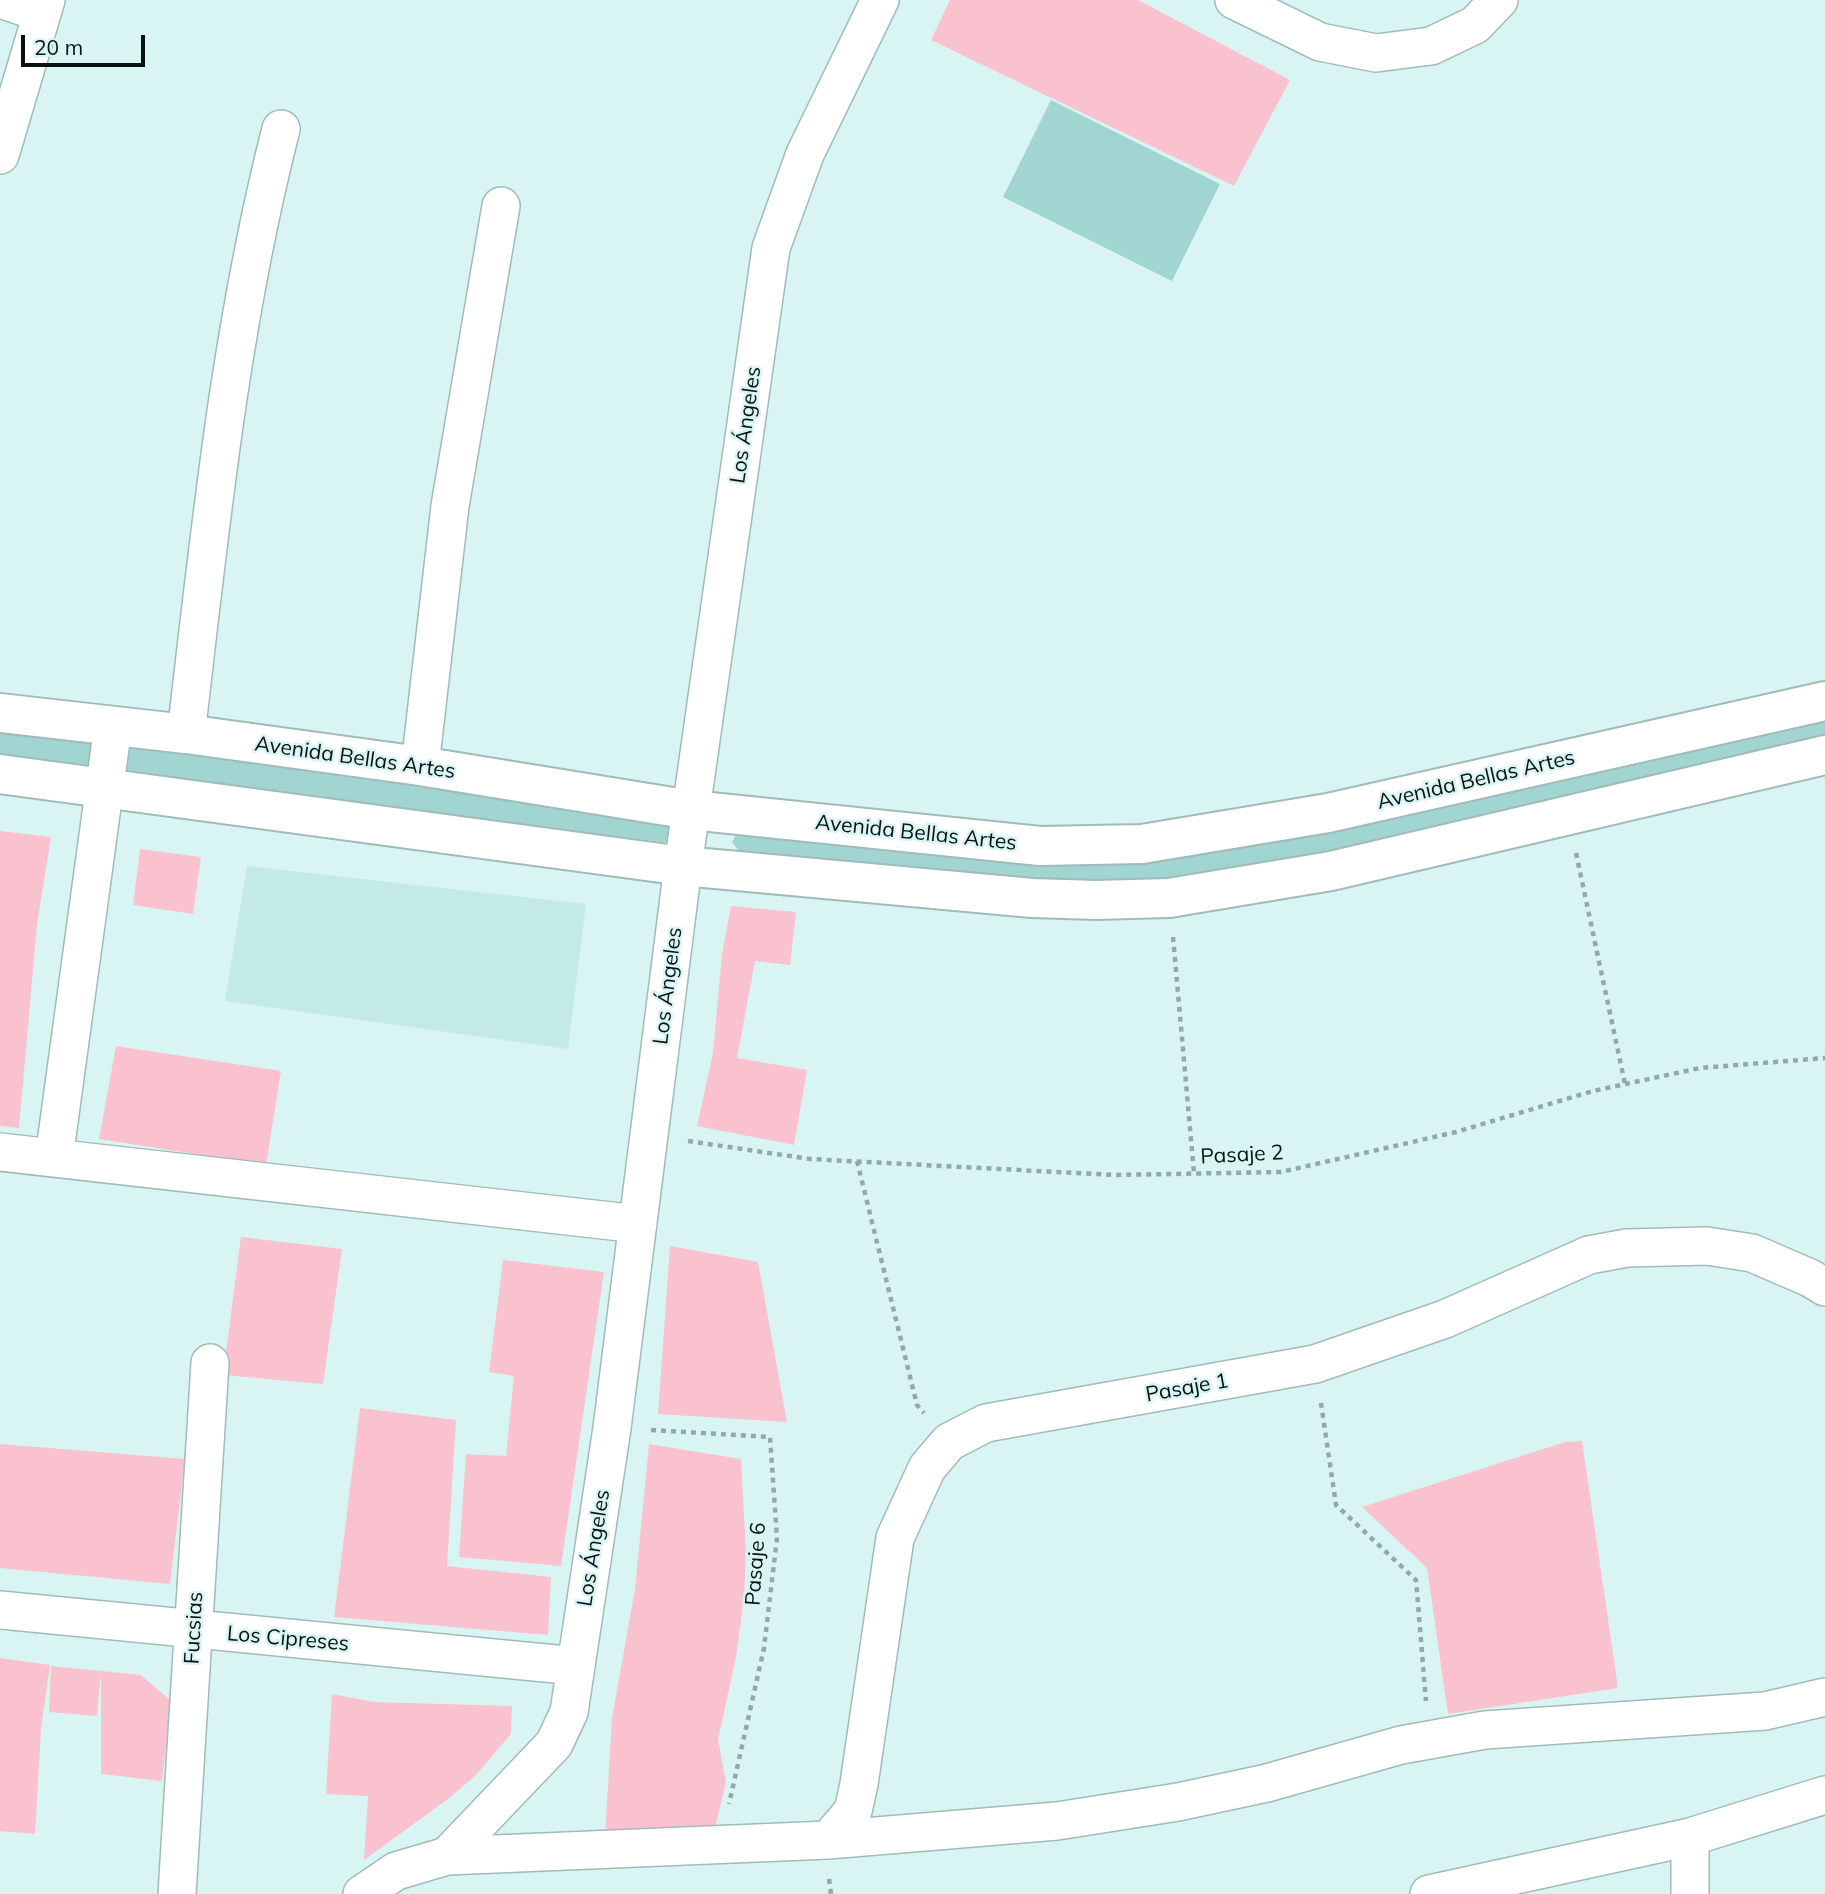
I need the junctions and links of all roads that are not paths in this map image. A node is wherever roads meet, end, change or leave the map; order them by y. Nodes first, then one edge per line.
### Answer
1 (3, 0) edge
2 (880, 0) edge
3 (1234, 0) edge
4 (1499, 0) edge
5 (44, 7) edge
6 (281, 130) dead end
7 (0, 155) edge
8 (501, 206) dead end
9 (1825, 701) edge
10 (0, 713) edge
11 (113, 726) junction
12 (186, 734) junction
13 (1825, 755) edge
14 (420, 766) junction
15 (0, 774) edge
16 (107, 786) junction
17 (691, 810) junction
18 (683, 866) junction
19 (0, 1152) edge
20 (54, 1158) junction
21 (638, 1224) junction
22 (1825, 1287) edge
23 (210, 1363) dead end
24 (0, 1610) edge
25 (194, 1630) junction
26 (576, 1666) junction
27 (1825, 1697) edge
28 (1825, 1795) edge
29 (1690, 1837) junction
30 (828, 1840) junction
31 (447, 1856) junction
32 (1448, 1892) edge
33 (177, 1894) edge
34 (362, 1894) edge
35 (1690, 1894) edge

1 - 5 street
2 - 17 street, Los Ángeles
3 - 4 street
5 - 7 street
6 - 12 street
8 - 14 street
9 - 17 street, Avenida Bellas Artes
10 - 11 street, Avenida Bellas Artes
11 - 12 street, Avenida Bellas Artes
11 - 16 street
12 - 14 street, Avenida Bellas Artes
13 - 18 street
14 - 17 street, Avenida Bellas Artes
15 - 16 street
16 - 18 street
16 - 20 street
17 - 18 street, Los Ángeles
18 - 21 street, Los Ángeles
19 - 20 street
20 - 21 street
21 - 26 street, Los Ángeles
22 - 30 street, Pasaje 1
23 - 25 street, Fucsias
24 - 25 street, Los Cipreses
25 - 26 street, Los Cipreses
25 - 33 street, Fucsias
26 - 31 street, Los Ángeles
27 - 30 street
28 - 29 street
29 - 32 street
29 - 35 street
30 - 31 street
31 - 34 street, Los Ángeles

